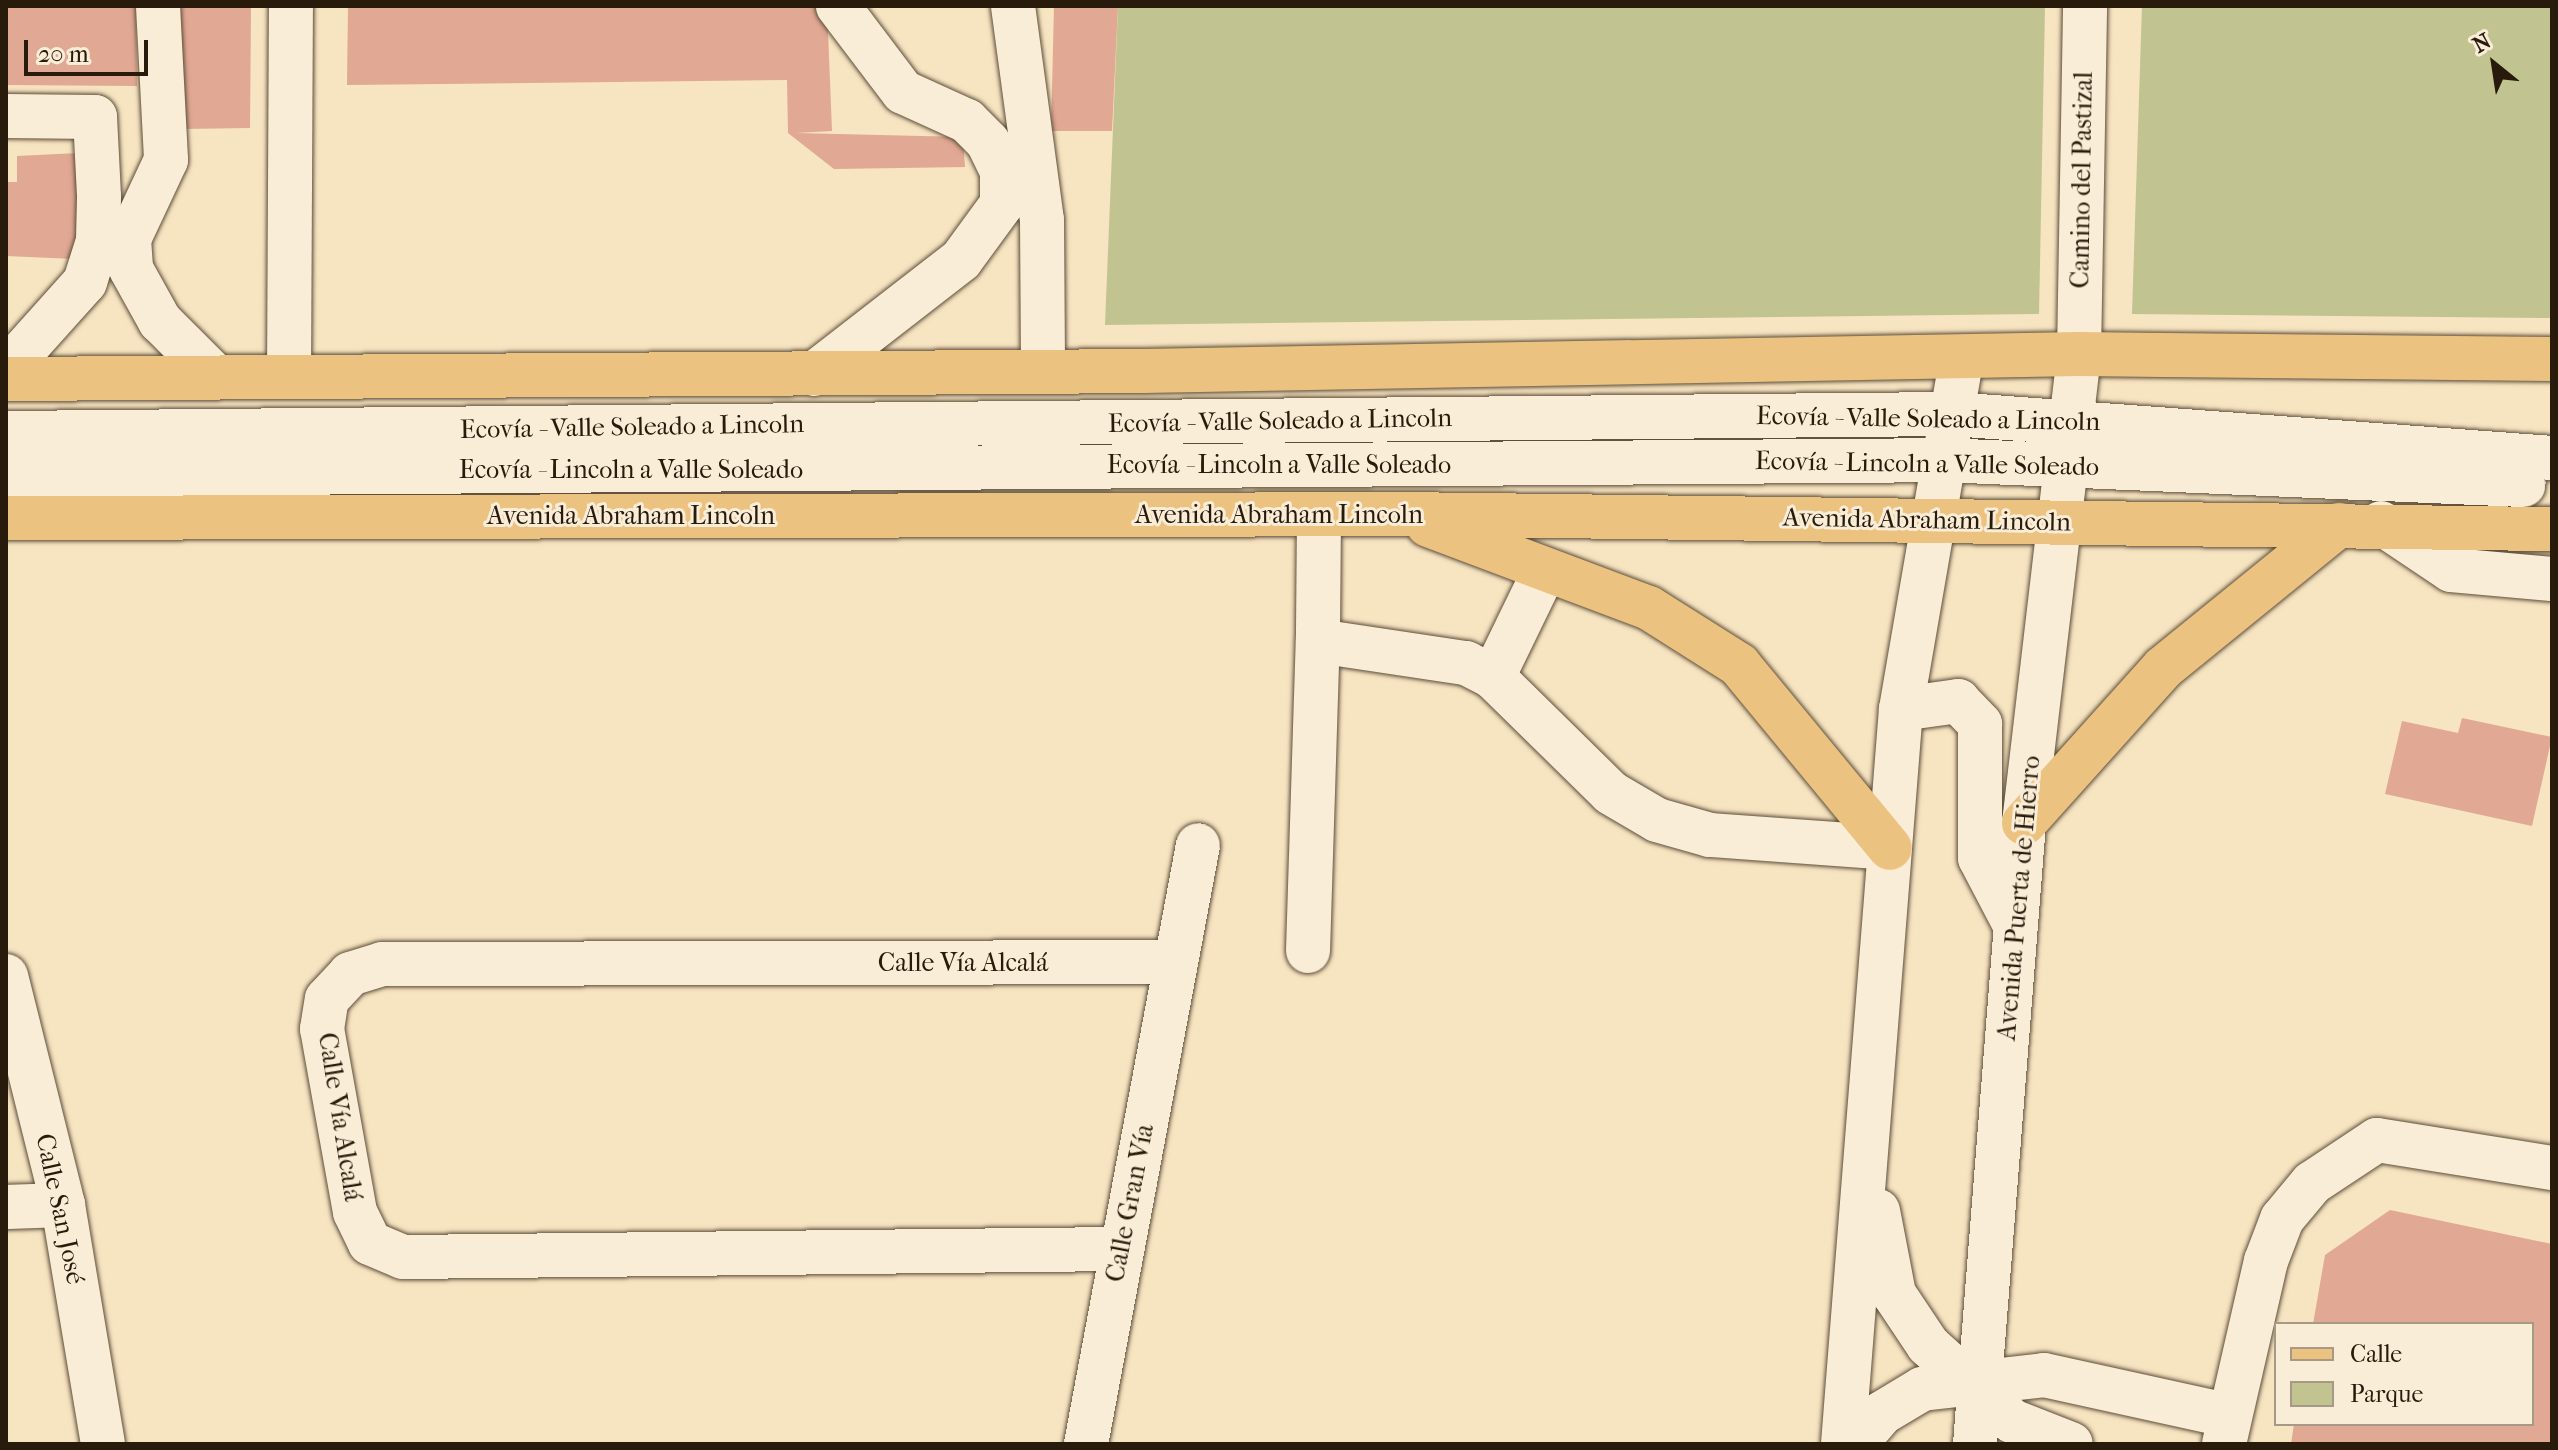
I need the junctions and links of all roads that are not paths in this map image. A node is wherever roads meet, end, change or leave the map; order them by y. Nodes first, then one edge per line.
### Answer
1 (158, 6) edge
2 (291, 6) edge
3 (1012, 6) edge
4 (2085, 6) edge
5 (855, 15) edge
6 (163, 115) junction
7 (6, 116) edge
8 (95, 117) junction
9 (2079, 354) junction
10 (1962, 357) junction
11 (2552, 359) edge
12 (6, 370) edge
13 (1043, 372) junction
14 (814, 374) junction
15 (216, 377) junction
16 (289, 377) junction
17 (6, 379) edge
18 (1952, 414) junction
19 (2073, 419) junction
20 (6, 433) edge
21 (2552, 458) edge
22 (1943, 460) junction
23 (2068, 464) junction
24 (6, 475) edge
25 (2552, 486) edge
26 (1400, 514) junction
27 (1319, 516) junction
28 (6, 518) edge
29 (1930, 519) junction
30 (2058, 521) junction
31 (2360, 524) junction
32 (2552, 529) edge
33 (1545, 570) junction
34 (2552, 579) edge
35 (1318, 641) junction
36 (1493, 677) junction
37 (1901, 709) junction
38 (2024, 823) junction
39 (1198, 845) dead end
40 (1890, 848) junction
41 (2015, 925) junction
42 (1308, 951) dead end
43 (1176, 962) junction
44 (6, 976) edge
45 (1866, 1129) junction
46 (2552, 1168) edge
47 (63, 1205) junction
48 (6, 1207) edge
49 (1120, 1249) junction
50 (1978, 1385) junction
51 (2227, 1430) edge
52 (103, 1444) edge
53 (1086, 1444) edge
54 (1843, 1444) edge
55 (1855, 1444) edge
56 (1975, 1444) edge
57 (2071, 1444) edge

1 - 6 street
2 - 16 street
3 - 13 street
4 - 9 street, Camino del Pastizal
5 - 14 street
6 - 8 street
6 - 15 street
7 - 8 street
8 - 12 street
9 - 10 main road
9 - 11 main road
9 - 19 street, Avenida Puerta de Hierro
10 - 13 main road
10 - 18 street
13 - 14 main road
14 - 16 main road
15 - 16 main road
15 - 17 main road
18 - 19 street, Ecovía - Valle Soleado a Lincoln
18 - 20 street, Ecovía - Valle Soleado a Lincoln
18 - 22 street
19 - 21 street, Ecovía - Valle Soleado a Lincoln
19 - 23 street, Avenida Puerta de Hierro
22 - 23 street, Ecovía - Lincoln a Valle Soleado
22 - 24 street, Ecovía - Lincoln a Valle Soleado
22 - 29 street
23 - 25 street, Ecovía - Lincoln a Valle Soleado
23 - 30 street, Avenida Puerta de Hierro
26 - 27 main road, Avenida Abraham Lincoln
26 - 29 main road, Avenida Abraham Lincoln
26 - 33 main road
27 - 28 main road, Avenida Abraham Lincoln
27 - 35 street
29 - 30 main road, Avenida Abraham Lincoln
29 - 37 street
30 - 31 main road, Avenida Abraham Lincoln
30 - 38 street, Avenida Puerta de Hierro
31 - 32 main road, Avenida Abraham Lincoln
31 - 34 street
31 - 38 main road
33 - 36 street
33 - 40 main road
35 - 36 street
35 - 42 street
36 - 40 street
37 - 40 street
37 - 41 street
38 - 41 street, Avenida Puerta de Hierro
39 - 43 street, Calle Gran Vía
40 - 45 street
41 - 50 street, Avenida Puerta de Hierro
43 - 49 street, Calle Gran Vía
43 - 49 street, Calle Vía Alcalá
44 - 47 street, Calle San José
45 - 50 street
45 - 54 street
46 - 51 street
47 - 48 street
47 - 52 street, Calle San José
49 - 53 street, Calle Gran Vía
50 - 51 street
50 - 55 street
50 - 56 street, Avenida Puerta de Hierro
50 - 57 street

